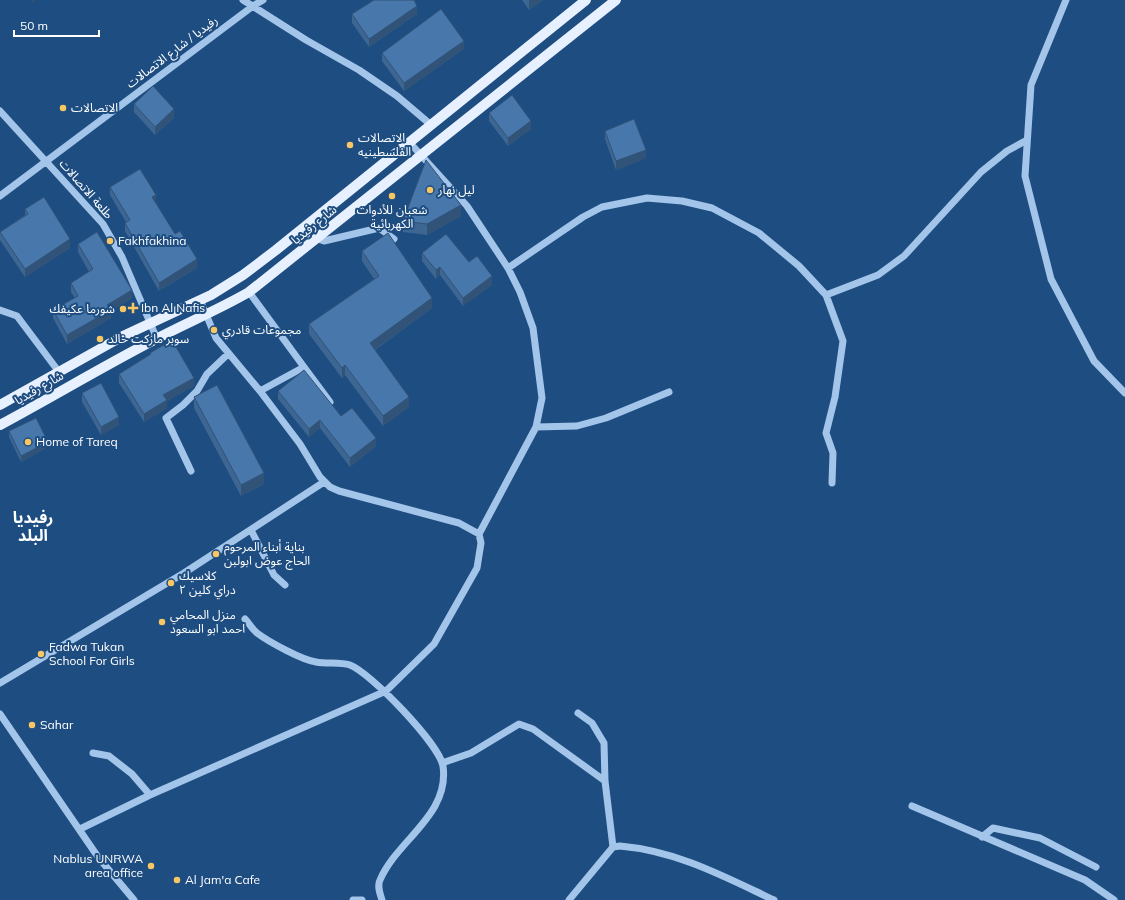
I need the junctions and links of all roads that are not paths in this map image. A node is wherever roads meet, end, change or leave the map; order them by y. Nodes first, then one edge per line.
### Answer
1 (243, 0) edge
2 (263, 0) edge
3 (586, 0) edge
4 (616, 0) edge
5 (1066, 0) edge
6 (253, 6) junction
7 (0, 111) edge
8 (430, 124) junction
9 (1027, 140) junction
10 (409, 142) junction
11 (422, 154) junction
12 (46, 161) junction
13 (0, 196) edge
14 (318, 239) junction
15 (394, 239) edge
16 (508, 268) junction
17 (249, 292) junction
18 (826, 294) junction
19 (200, 300) junction
20 (0, 310) edge
21 (205, 316) junction
22 (150, 322) junction
23 (157, 338) junction
24 (228, 354) junction
25 (304, 367) junction
26 (59, 372) junction
27 (260, 391) junction
28 (669, 392) dead end
29 (1125, 394) edge
30 (330, 402) edge
31 (0, 405) edge
32 (0, 425) edge
33 (536, 427) junction
34 (191, 471) dead end
35 (324, 482) junction
36 (832, 483) dead end
37 (251, 530) junction
38 (479, 534) junction
39 (285, 585) dead end
40 (245, 619) dead end
41 (0, 683) edge
42 (386, 691) junction
43 (578, 713) dead end
44 (0, 714) edge
45 (93, 753) dead end
46 (442, 763) junction
47 (605, 781) junction
48 (150, 795) junction
49 (912, 806) dead end
50 (80, 829) junction
51 (982, 837) junction
52 (613, 847) junction
53 (1096, 867) dead end
54 (134, 900) edge
55 (352, 900) edge
56 (362, 900) edge
57 (382, 900) edge
58 (569, 900) edge
59 (774, 900) edge
60 (1114, 900) edge

1 - 6 street
2 - 6 street, رفيديا / شارع الاتصالات
3 - 8 main road, شارع رفيديا
4 - 11 main road, شارع رفيديا
5 - 9 street
6 - 8 street
6 - 12 street, رفيديا / شارع الاتصالات
7 - 12 street, طلعة الاتصالات
8 - 10 main road, شارع رفيديا
9 - 18 street
9 - 29 street
10 - 11 street
10 - 19 main road, شارع رفيديا
11 - 14 main road, شارع رفيديا
11 - 16 street
12 - 13 street, رفيديا / شارع الاتصالات
12 - 22 street, طلعة الاتصالات
14 - 15 street
14 - 17 main road, شارع رفيديا
16 - 18 street
16 - 33 street
17 - 21 main road, شارع رفيديا
17 - 25 street
18 - 36 street
19 - 21 street
19 - 22 main road, شارع رفيديا
20 - 26 street
21 - 23 main road, شارع رفيديا
21 - 24 street
22 - 23 street, طلعة الاتصالات
22 - 26 main road, شارع رفيديا
23 - 32 main road, شارع رفيديا
24 - 27 street
24 - 34 street
25 - 27 street
25 - 30 street
26 - 31 main road, شارع رفيديا
27 - 35 street
28 - 33 street
33 - 38 street
35 - 37 street
35 - 38 street
37 - 39 street
37 - 41 street
38 - 42 street
40 - 42 street
42 - 46 street
42 - 48 street
43 - 47 street
44 - 50 street
45 - 48 street
46 - 47 street
46 - 57 street
47 - 52 street
48 - 50 street
49 - 51 street
50 - 54 street
51 - 53 street
51 - 60 street
52 - 58 street
52 - 59 street
55 - 56 street

